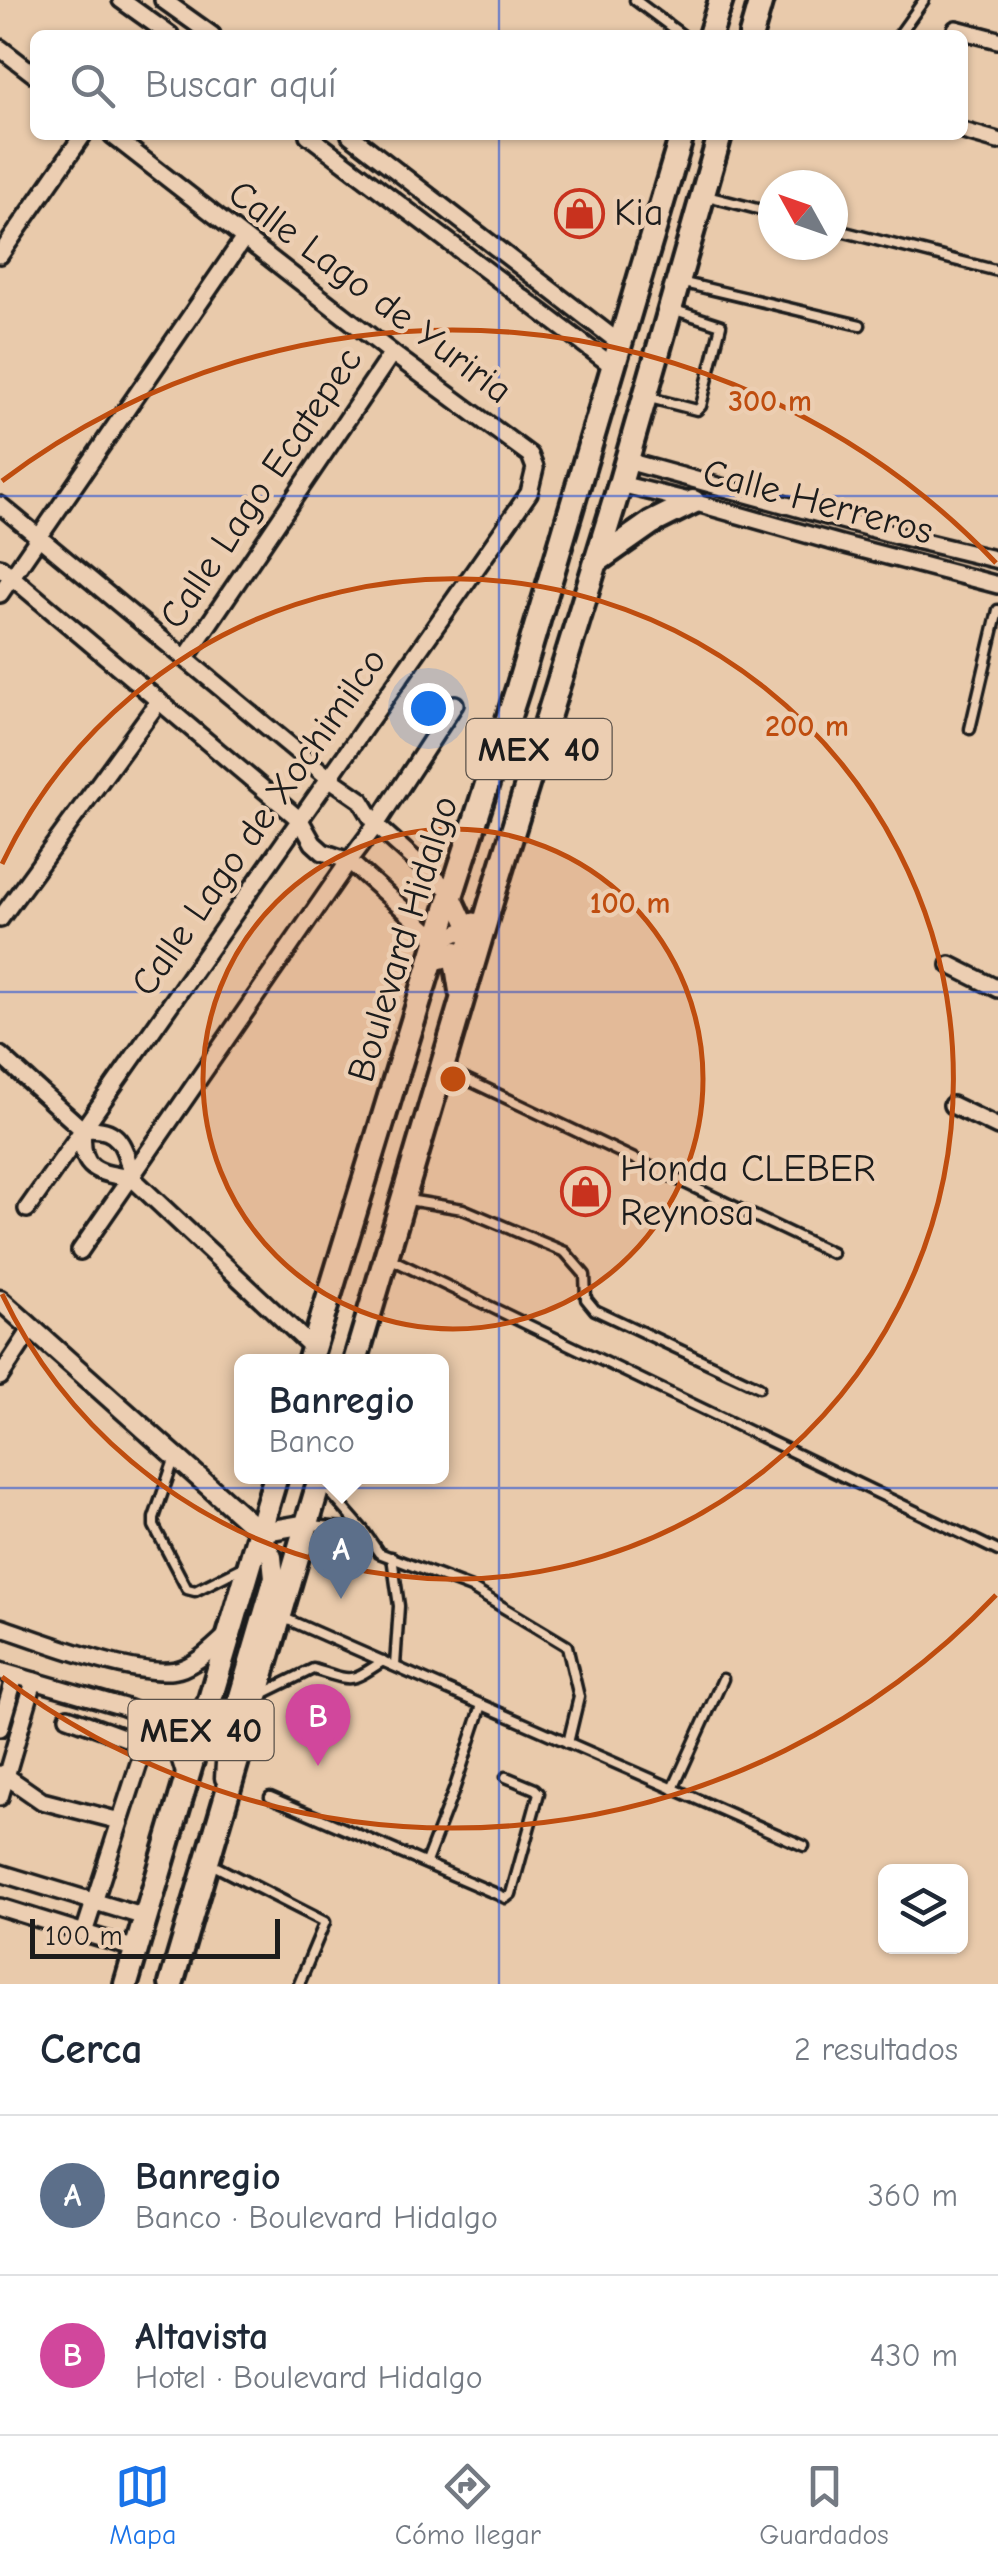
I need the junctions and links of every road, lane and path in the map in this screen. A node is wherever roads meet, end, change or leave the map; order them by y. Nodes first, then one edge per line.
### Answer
1 (121, 0) edge
2 (163, 0) edge
3 (635, 0) edge
4 (721, 0) edge
5 (761, 0) edge
6 (924, 0) edge
7 (648, 4) edge
8 (956, 29) dead end
9 (163, 30) edge
10 (205, 30) edge
11 (677, 30) edge
12 (712, 30) edge
13 (752, 30) edge
14 (903, 30) edge
15 (964, 30) edge
16 (968, 31) edge
17 (995, 34) edge
18 (0, 48) edge
19 (30, 71) edge
20 (968, 132) edge
21 (79, 140) edge
22 (118, 140) edge
23 (315, 140) edge
24 (356, 140) edge
25 (681, 140) edge
26 (718, 140) edge
27 (998, 141) edge
28 (702, 195) junction
29 (758, 209) edge
30 (848, 232) edge
31 (244, 238) junction
32 (0, 255) edge
33 (998, 271) edge
34 (679, 282) junction
35 (572, 306) junction
36 (671, 308) junction
37 (558, 325) junction
38 (860, 325) dead end
39 (621, 344) junction
40 (392, 353) junction
41 (614, 367) junction
42 (646, 396) junction
43 (627, 461) junction
44 (535, 468) joint
45 (620, 484) junction
46 (693, 502) junction
47 (0, 505) edge
48 (40, 537) junction
49 (998, 560) edge
50 (597, 561) junction
51 (6, 572) edge
52 (998, 584) edge
53 (0, 594) edge
54 (998, 610) edge
55 (185, 659) junction
56 (159, 701) junction
57 (455, 704) dead end
58 (970, 729) dead end
59 (329, 778) junction
60 (300, 820) junction
61 (376, 825) junction
62 (349, 861) junction
63 (452, 893) junction
64 (492, 902) junction
65 (0, 920) edge
66 (468, 928) junction
67 (436, 950) junction
68 (950, 965) dead end
69 (998, 989) edge
70 (462, 999) junction
71 (0, 1055) edge
72 (442, 1068) junction
73 (952, 1104) dead end
74 (998, 1127) edge
75 (83, 1130) junction
76 (132, 1178) junction
77 (403, 1199) junction
78 (27, 1209) dead end
79 (80, 1252) dead end
80 (832, 1253) dead end
81 (386, 1256) junction
82 (0, 1300) edge
83 (32, 1328) junction
84 (310, 1354) edge
85 (311, 1354) edge
86 (357, 1354) edge
87 (0, 1377) edge
88 (759, 1387) dead end
89 (175, 1457) junction
90 (274, 1484) edge
91 (319, 1484) edge
92 (325, 1484) edge
93 (307, 1524) junction
94 (362, 1530) junction
95 (260, 1532) junction
96 (998, 1551) edge
97 (392, 1557) junction
98 (251, 1564) junction
99 (280, 1616) junction
100 (0, 1627) edge
101 (230, 1633) junction
102 (383, 1661) junction
103 (395, 1666) junction
104 (8, 1673) edge
105 (723, 1679) dead end
106 (34, 1681) junction
107 (256, 1698) junction
108 (482, 1704) junction
109 (68, 1717) dead end
110 (0, 1728) edge
111 (568, 1743) junction
112 (3, 1775) edge
113 (506, 1777) dead end
114 (186, 1780) junction
115 (674, 1789) junction
116 (0, 1797) edge
117 (270, 1797) dead end
118 (223, 1808) junction
119 (120, 1821) junction
120 (804, 1846) dead end
121 (207, 1862) junction
122 (426, 1862) junction
123 (0, 1873) edge
124 (94, 1902) junction
125 (0, 1907) edge
126 (145, 1916) junction
127 (84, 1933) junction
128 (136, 1949) junction
129 (126, 1984) edge
130 (171, 1984) edge
131 (298, 1984) edge

1 - 9 street
2 - 10 street
3 - 7 lane
4 - 12 main road
5 - 13 main road
6 - 14 lane
7 - 11 lane
8 - 15 street
16 - 17 street
18 - 19 street
20 - 27 street
21 - 32 street
22 - 31 street, Calle Lago de Yuriria
23 - 37 street
24 - 35 street
25 - 39 main road, Boulevard Hidalgo / MEX 40
26 - 28 main road, Boulevard Hidalgo / MEX 40
28 - 29 lane
28 - 34 main road, Boulevard Hidalgo / MEX 40
30 - 33 lane
31 - 40 street, Calle Lago de Yuriria
31 - 48 street
34 - 36 main road, Boulevard Hidalgo / MEX 40
34 - 38 lane
35 - 37 street
35 - 39 street
36 - 42 main road, Boulevard Hidalgo / MEX 40
36 - 42 lane
37 - 41 street
39 - 41 main road, Boulevard Hidalgo / MEX 40
40 - 44 street, Calle Lago de Yuriria
40 - 55 street, Calle Lago Ecatepec
41 - 63 main road, Boulevard Hidalgo / MEX 40
42 - 43 main road, Boulevard Hidalgo / MEX 40
43 - 45 main road, Boulevard Hidalgo / MEX 40
43 - 49 street, Calle Herreros
44 - 59 street, Calle Lago de Xochimilco
45 - 46 street, Calle Herreros
45 - 50 main road, Boulevard Hidalgo / MEX 40
46 - 50 main road
46 - 52 street, Calle Herreros
47 - 48 street
48 - 51 street
48 - 55 street
50 - 64 main road, Boulevard Hidalgo / MEX 40
51 - 53 street
51 - 56 street
54 - 58 lane
55 - 59 street
56 - 60 street
56 - 65 street
57 - 61 street
59 - 60 street, Calle Lago de Xochimilco
59 - 61 street
60 - 62 street
60 - 75 street, Calle Lago de Xochimilco
61 - 62 street
61 - 63 street
62 - 67 street
62 - 76 street
63 - 64 main road
63 - 66 street
63 - 67 main road, Boulevard Hidalgo / MEX 40
64 - 66 street
64 - 70 main road, Boulevard Hidalgo / MEX 40
66 - 67 street
66 - 70 street
67 - 70 main road
67 - 85 main road, Boulevard Hidalgo / MEX 40
68 - 69 street
70 - 72 main road, Boulevard Hidalgo / MEX 40
71 - 75 street
72 - 77 main road, Boulevard Hidalgo / MEX 40
72 - 80 lane
73 - 74 street
75 - 76 street
75 - 76 street
75 - 78 street, Calle Lago de Xochimilco
76 - 79 street
76 - 84 street
77 - 81 main road, Boulevard Hidalgo / MEX 40
77 - 88 lane
81 - 86 main road, Boulevard Hidalgo / MEX 40
81 - 96 lane
82 - 83 street
83 - 87 street
83 - 89 street
89 - 95 street
89 - 98 lane
90 - 95 main road, MEX 40
91 - 93 main road, MEX 40
92 - 94 lane
93 - 94 lane
93 - 95 street
93 - 99 main road, MEX 40
94 - 97 lane
95 - 98 main road, MEX 40
95 - 118 street
97 - 103 lane
97 - 111 lane
98 - 101 main road, MEX 40
99 - 102 lane
99 - 107 main road, MEX 40
100 - 101 street
101 - 114 main road, MEX 40
102 - 103 lane
102 - 107 lane
103 - 108 lane
104 - 106 street
104 - 110 street
105 - 115 lane
106 - 112 street
106 - 114 street
107 - 118 main road, MEX 40
108 - 111 lane
108 - 122 lane
109 - 119 street
111 - 115 lane
112 - 116 street
112 - 119 street
113 - 122 lane
114 - 126 main road, MEX 40
115 - 120 lane
117 - 122 lane
118 - 121 main road, MEX 40
119 - 124 street
121 - 130 main road, MEX 40
121 - 131 lane
123 - 124 street
124 - 126 street
124 - 127 street
125 - 127 street
126 - 128 main road, MEX 40
127 - 128 street
128 - 129 main road, MEX 40

